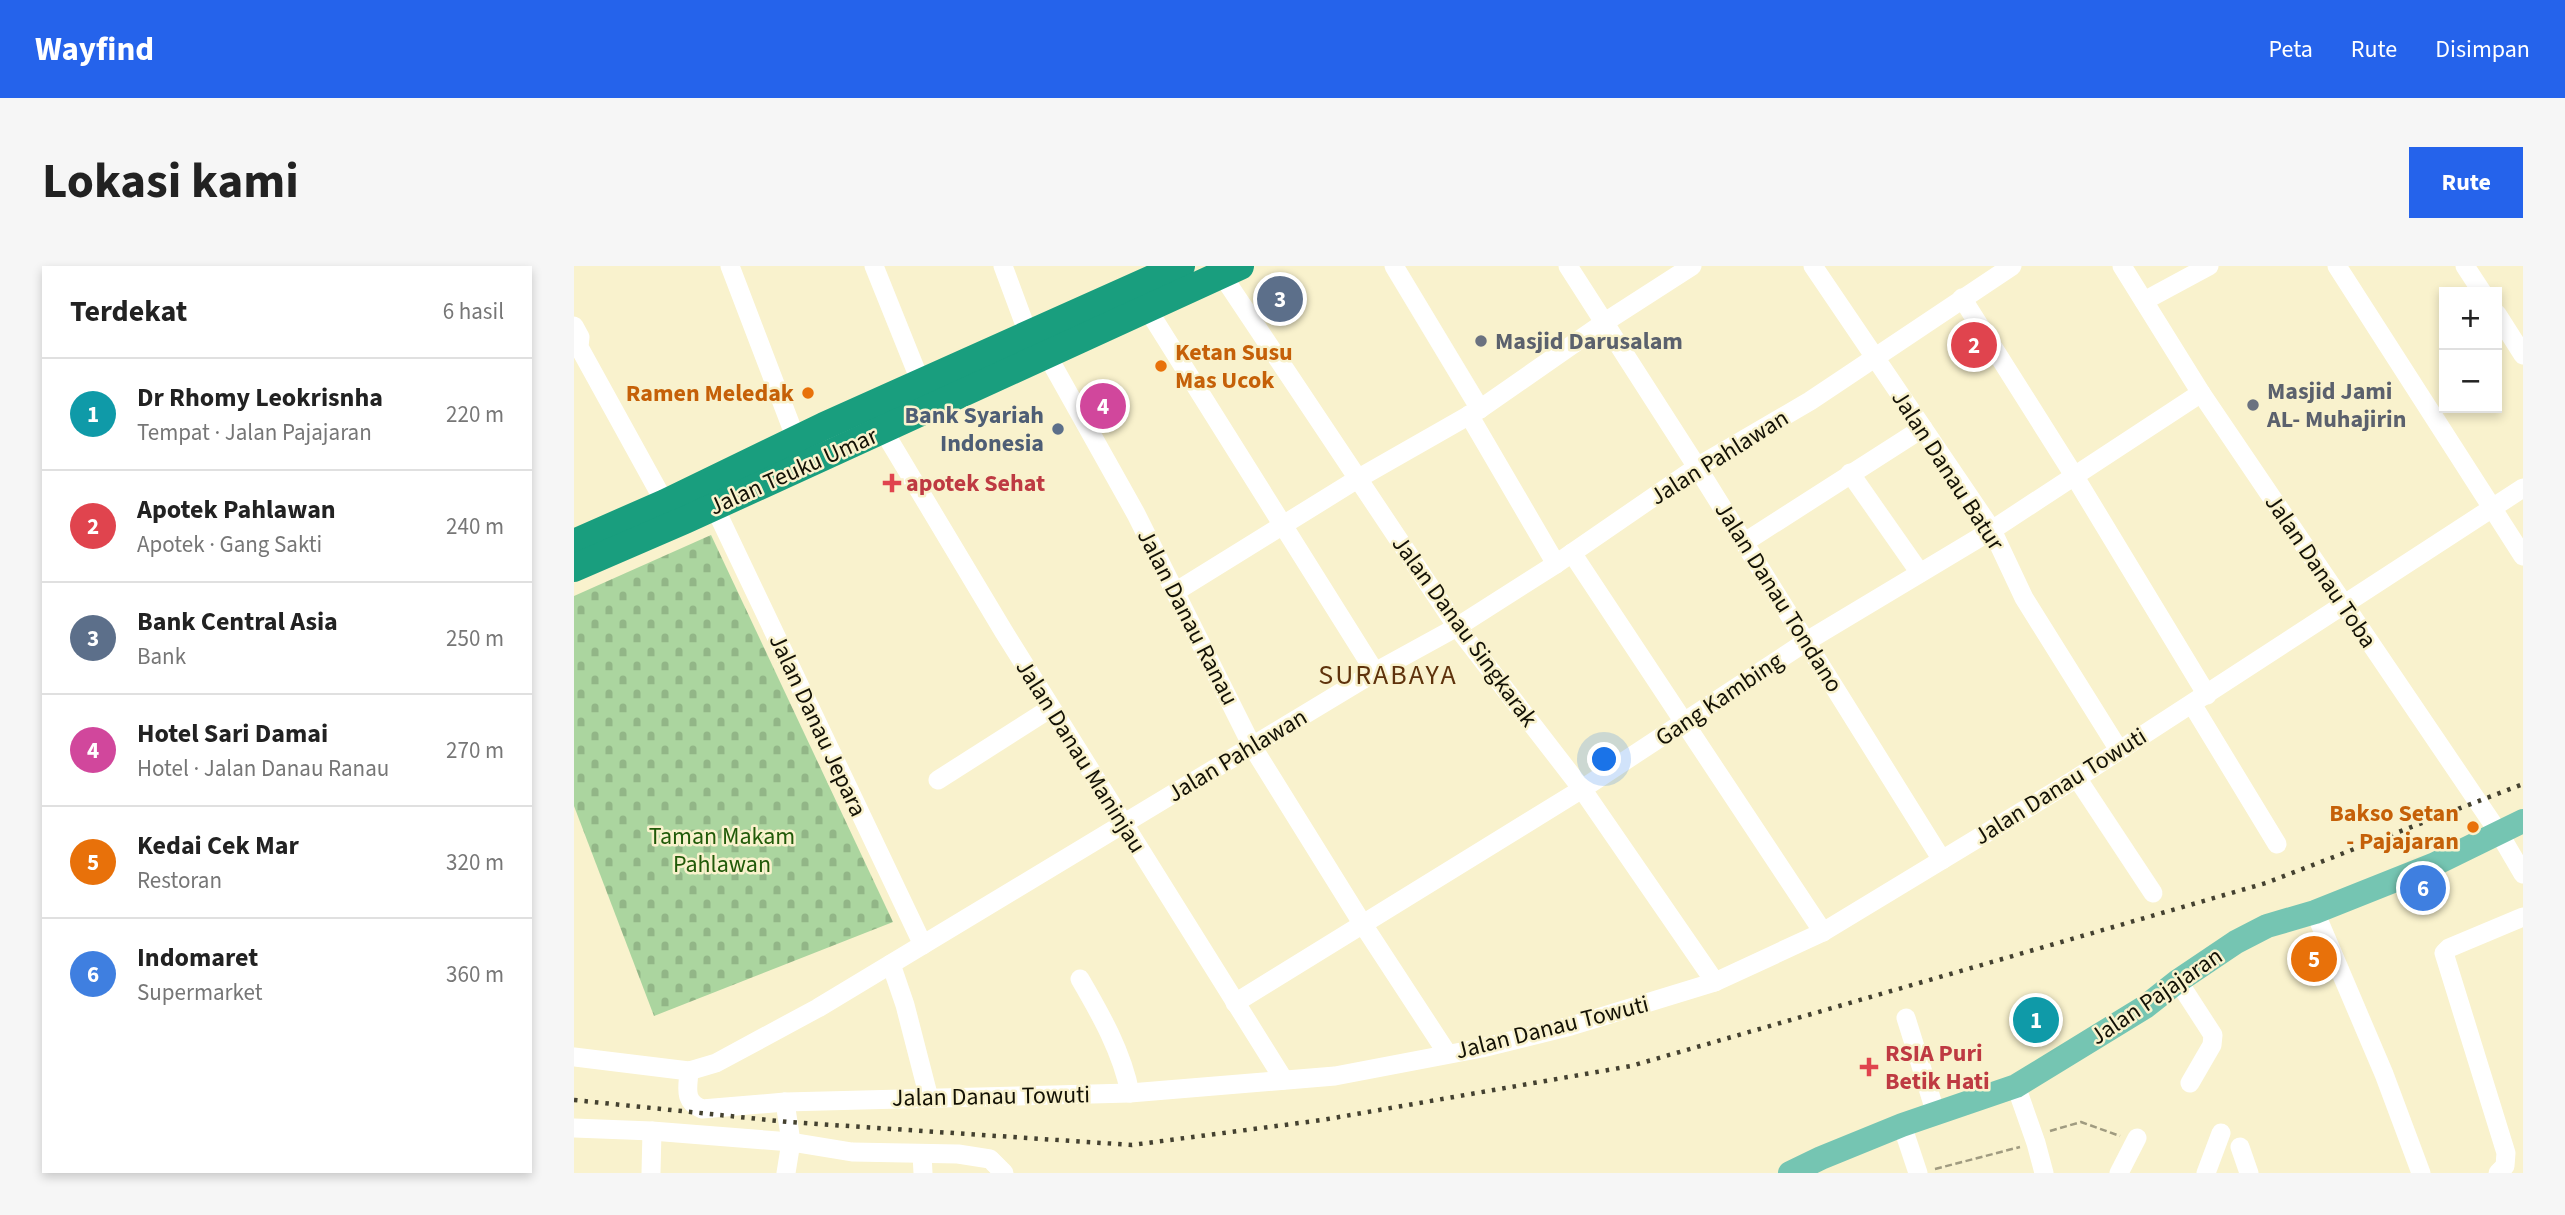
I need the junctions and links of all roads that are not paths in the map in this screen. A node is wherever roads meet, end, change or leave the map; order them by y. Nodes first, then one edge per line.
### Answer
1 (730, 266) edge
2 (873, 266) edge
3 (1003, 266) edge
4 (1181, 266) edge
5 (1394, 266) edge
6 (1568, 266) edge
7 (1692, 266) edge
8 (1813, 266) edge
9 (1974, 266) edge
10 (2012, 266) edge
11 (2122, 266) edge
12 (2209, 266) edge
13 (2337, 266) edge
14 (2465, 266) edge
15 (1231, 270) edge
16 (1985, 283) junction
17 (2480, 287) edge
18 (1962, 298) junction
19 (2144, 301) junction
20 (1148, 310) junction
21 (1605, 322) junction
22 (2502, 322) edge
23 (574, 326) edge
24 (1038, 346) junction
25 (2523, 355) edge
26 (1874, 357) junction
27 (921, 383) junction
28 (2202, 393) junction
29 (1475, 412) junction
30 (1923, 428) junction
31 (883, 430) junction
32 (796, 439) junction
33 (1697, 467) junction
34 (1850, 473) junction
35 (2075, 477) junction
36 (1359, 478) junction
37 (2523, 488) edge
38 (714, 506) junction
39 (2492, 507) junction
40 (669, 514) junction
41 (1283, 525) junction
42 (1992, 530) junction
43 (1745, 542) junction
44 (574, 543) edge
45 (2523, 556) edge
46 (1564, 558) junction
47 (574, 568) edge
48 (1920, 573) junction
49 (1175, 592) junction
50 (2343, 605) junction
51 (1457, 627) junction
52 (1807, 641) junction
53 (1375, 672) junction
54 (2200, 699) junction
55 (1051, 708) junction
56 (1683, 723) junction
57 (1252, 746) junction
58 (2119, 750) junction
59 (2077, 778) junction
60 (937, 780) dead end
61 (1581, 789) junction
62 (2523, 821) edge
63 (1123, 824) junction
64 (2499, 834) junction
65 (2277, 844) dead end
66 (1942, 860) junction
67 (2523, 874) edge
68 (2153, 893) dead end
69 (2315, 912) junction
70 (2523, 917) edge
71 (1362, 923) junction
72 (1822, 932) junction
73 (923, 945) junction
74 (891, 964) junction
75 (1080, 979) dead end
76 (2178, 981) junction
77 (1715, 982) junction
78 (1235, 1003) junction
79 (1906, 1018) dead end
80 (1447, 1053) junction
81 (574, 1057) edge
82 (689, 1071) junction
83 (1284, 1080) junction
84 (2190, 1083) dead end
85 (2016, 1086) junction
86 (1130, 1093) junction
87 (929, 1098) junction
88 (785, 1102) junction
89 (1936, 1114) junction
90 (1902, 1125) junction
91 (574, 1128) edge
92 (652, 1131) junction
93 (2221, 1133) dead end
94 (2137, 1138) road end
95 (791, 1142) junction
96 (2240, 1147) dead end
97 (2515, 1151) edge
98 (923, 1164) edge
99 (1822, 1165) edge
100 (997, 1166) edge
101 (1925, 1171) edge
102 (651, 1173) edge
103 (786, 1173) edge
104 (1790, 1173) edge
105 (2044, 1173) edge
106 (2119, 1173) edge
107 (2206, 1173) edge
108 (2249, 1173) edge
109 (2421, 1173) edge
110 (2498, 1173) edge

1 - 32 street
2 - 27 street
3 - 24 street, Jalan Danau Ranau
4 - 24 highway, Jalan Teuku Umar
5 - 29 street
6 - 21 street, Jalan Danau Tondano
7 - 21 street
8 - 26 street, Jalan Danau Batur
9 - 16 street
10 - 16 street, Jalan Pahlawan
11 - 19 street, Jalan Danau Toba
12 - 19 street
13 - 39 street
14 - 17 street
15 - 20 highway, Jalan Teuku Umar
15 - 36 street, Jalan Danau Singkarak
16 - 18 street, Jalan Pahlawan
18 - 26 street, Jalan Pahlawan
18 - 35 street
19 - 28 street, Jalan Danau Toba
20 - 24 highway, Jalan Teuku Umar
20 - 41 street
21 - 29 street
21 - 33 street, Jalan Danau Tondano
22 - 25 street
23 - 40 street
24 - 27 highway, Jalan Teuku Umar
24 - 31 highway, Jalan Teuku Umar
24 - 49 street, Jalan Danau Ranau
26 - 30 street, Jalan Danau Batur
26 - 33 street, Jalan Pahlawan
27 - 32 highway, Jalan Teuku Umar
28 - 35 street, Gang Kambing
28 - 50 street, Jalan Danau Toba
29 - 36 street
29 - 46 street
30 - 34 street
30 - 42 street, Jalan Danau Batur
31 - 38 highway, Jalan Teuku Umar
31 - 55 street, Jalan Danau Maninjau
32 - 40 highway, Jalan Teuku Umar
33 - 43 street, Jalan Danau Tondano
33 - 46 street, Jalan Pahlawan
34 - 43 street
34 - 48 street
35 - 42 street, Gang Kambing
35 - 54 street
36 - 41 street
36 - 51 street, Jalan Danau Singkarak
37 - 39 street, Jalan Danau Towuti
38 - 40 highway, Jalan Teuku Umar
38 - 73 street, Jalan Danau Jepara
39 - 45 street
39 - 50 street, Jalan Danau Towuti
40 - 44 highway, Jalan Teuku Umar
40 - 47 highway, Jalan Teuku Umar
41 - 49 street
41 - 53 street
42 - 48 street, Gang Kambing
42 - 58 street, Jalan Danau Batur
43 - 52 street, Jalan Danau Tondano
46 - 51 street, Jalan Pahlawan
46 - 56 street
48 - 52 street, Gang Kambing
49 - 57 street, Jalan Danau Ranau
50 - 54 street, Jalan Danau Towuti
50 - 64 street, Jalan Danau Toba
51 - 53 street, Jalan Pahlawan
51 - 61 street, Jalan Danau Singkarak
52 - 56 street, Gang Kambing
52 - 66 street, Jalan Danau Tondano
53 - 57 street, Jalan Pahlawan
54 - 58 street, Jalan Danau Towuti
54 - 65 street
55 - 60 street
55 - 63 street, Jalan Danau Maninjau
56 - 61 street, Gang Kambing
56 - 72 street
57 - 63 street, Jalan Pahlawan
57 - 71 street, Jalan Danau Ranau
58 - 59 street, Jalan Danau Towuti
59 - 66 street, Jalan Danau Towuti
59 - 68 street
61 - 71 street, Gang Kambing
61 - 77 street, Jalan Danau Singkarak
62 - 64 main road, Jalan Pajajaran
63 - 73 street, Jalan Pahlawan
63 - 78 street, Jalan Danau Maninjau
64 - 67 street, Jalan Danau Toba
64 - 69 main road, Jalan Pajajaran
66 - 72 street, Jalan Danau Towuti
69 - 76 main road, Jalan Pajajaran
69 - 109 street
70 - 97 street
71 - 78 street, Gang Kambing
71 - 80 street, Jalan Danau Ranau
72 - 77 street, Jalan Danau Towuti
73 - 74 street, Jalan Pahlawan
74 - 82 street, Jalan Pahlawan
74 - 87 street
75 - 86 street
76 - 84 street
76 - 85 main road, Jalan Pajajaran
77 - 80 street, Jalan Danau Towuti
78 - 83 street, Jalan Danau Maninjau
79 - 89 street
80 - 83 street, Jalan Danau Towuti
81 - 82 street, Jalan Pahlawan
82 - 88 street, Jalan Danau Towuti
83 - 86 street, Jalan Danau Towuti
85 - 89 main road, Jalan Pajajaran
85 - 105 street
86 - 87 street, Jalan Danau Towuti
87 - 88 street, Jalan Danau Towuti
88 - 95 street
89 - 90 main road, Jalan Pajajaran
90 - 99 main road, Jalan Pajajaran
90 - 101 street
91 - 92 street
92 - 95 street
92 - 102 street
93 - 107 street
94 - 106 street
95 - 98 street
95 - 103 street
96 - 108 street
97 - 110 street
98 - 100 street
99 - 104 main road, Jalan Pajajaran

